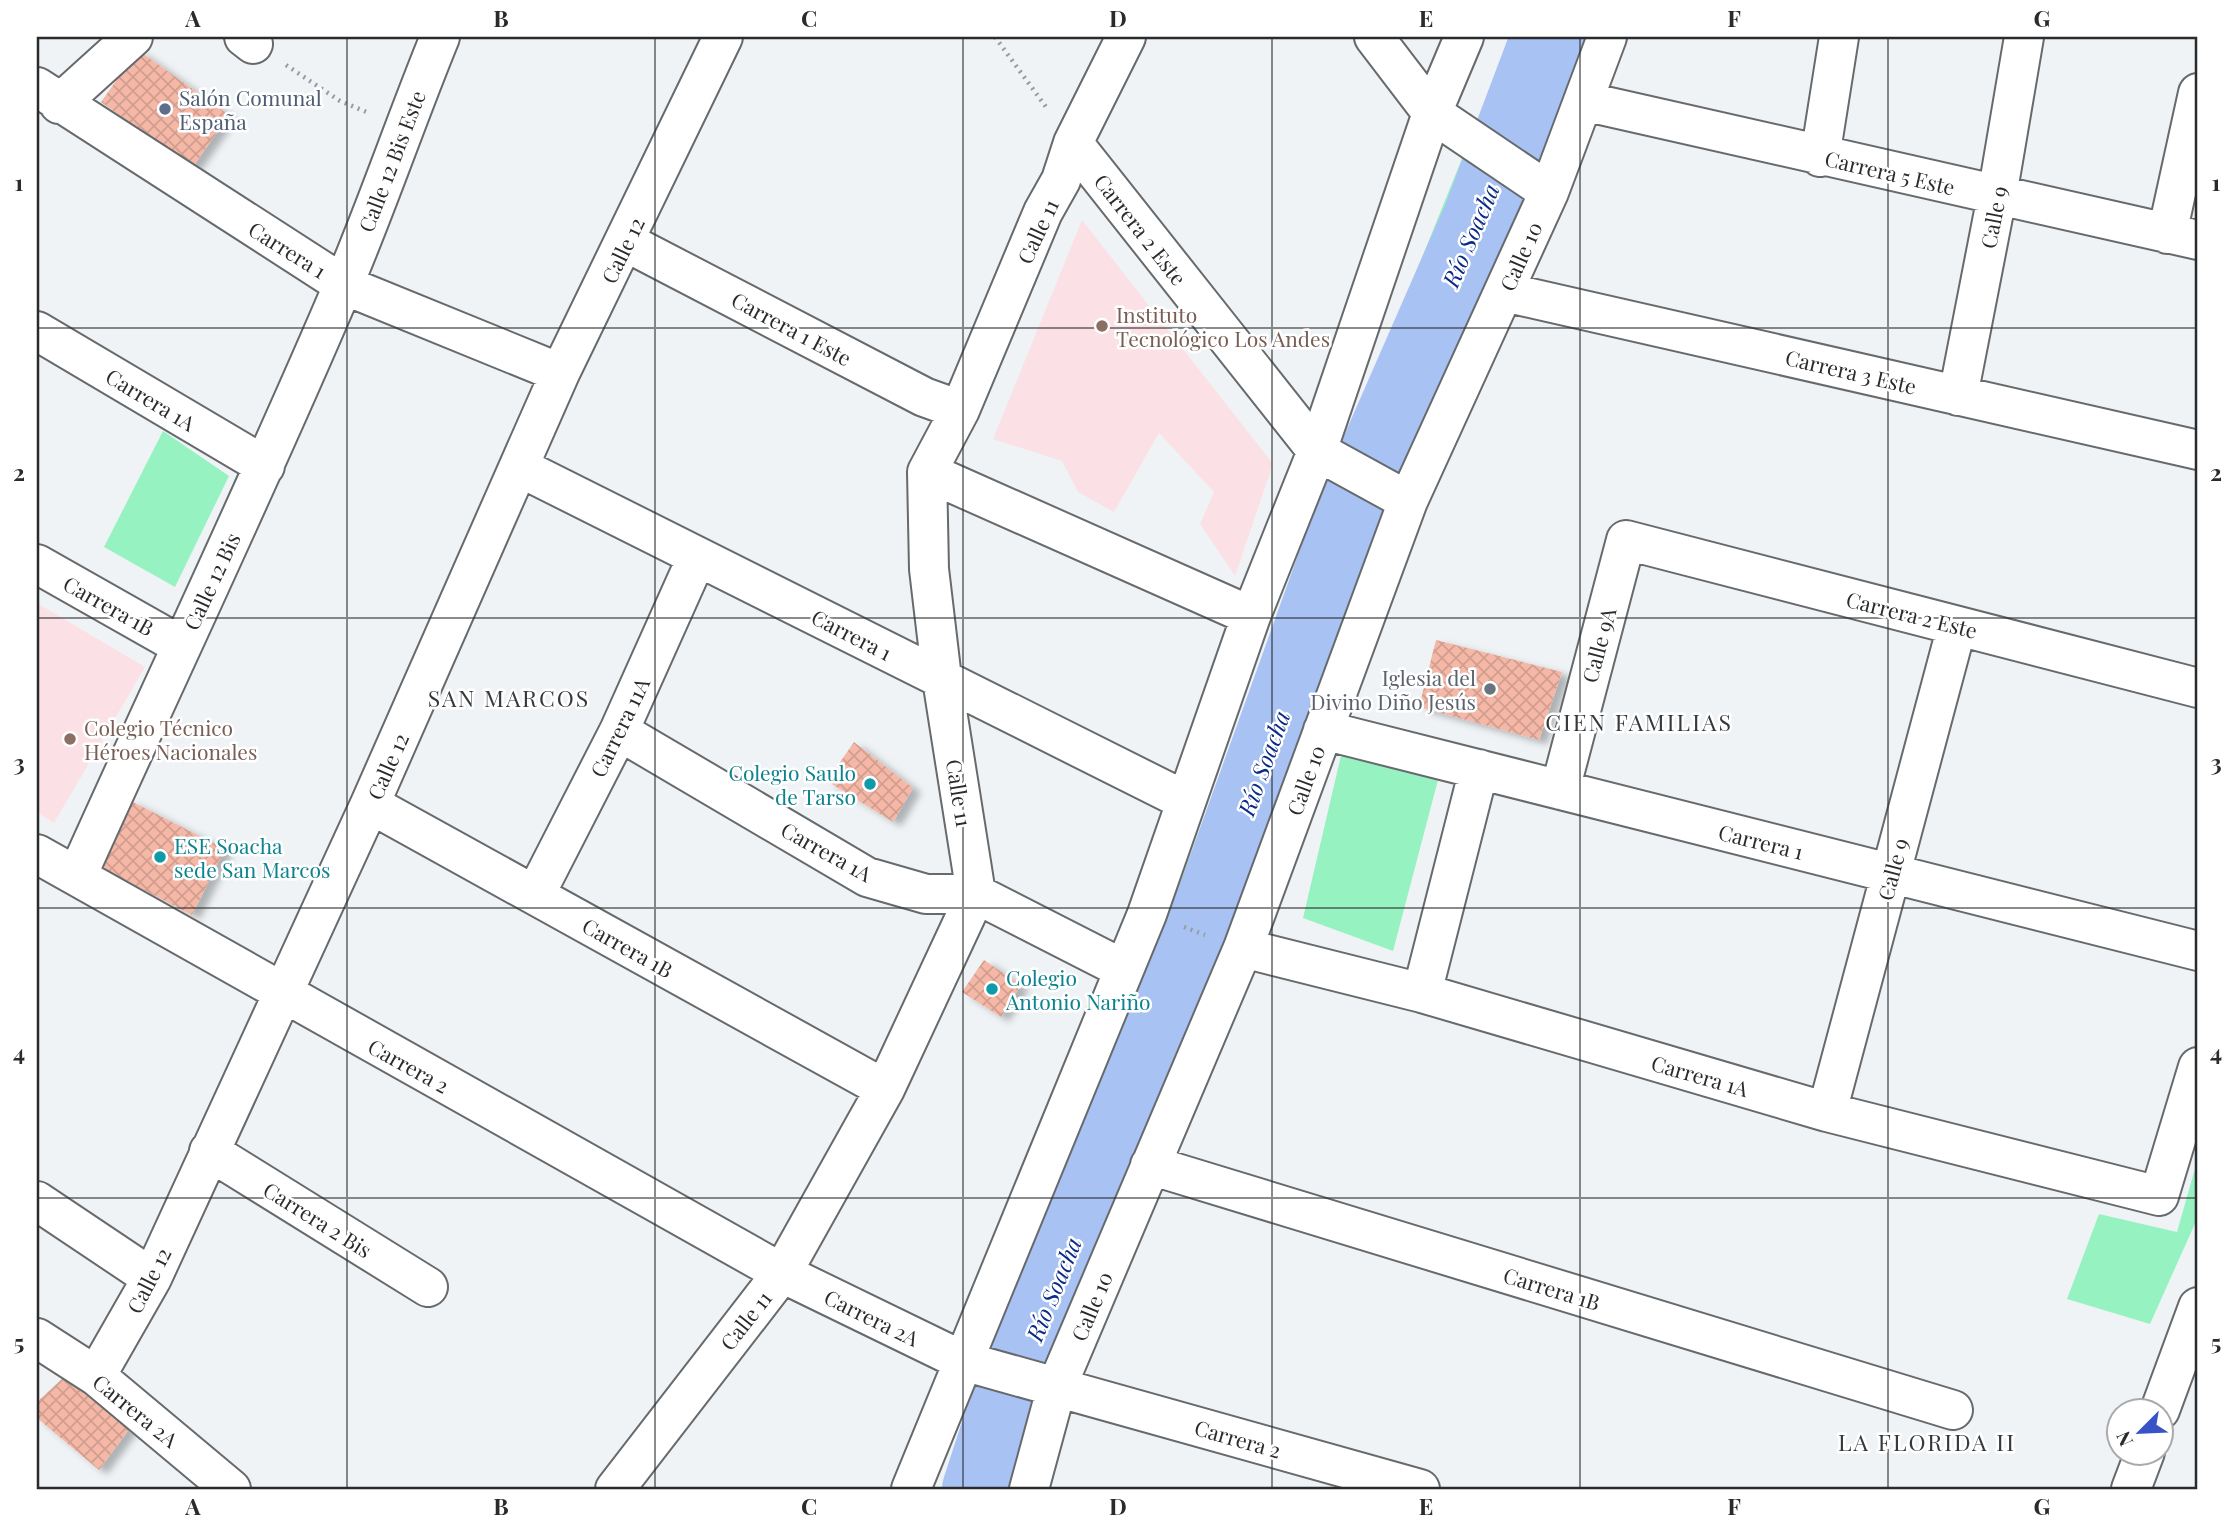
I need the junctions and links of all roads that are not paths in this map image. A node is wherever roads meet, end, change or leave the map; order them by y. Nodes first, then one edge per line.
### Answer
1 (133, 37) edge
2 (440, 37) edge
3 (723, 37) edge
4 (1125, 37) edge
5 (1374, 37) edge
6 (1464, 37) edge
7 (1607, 37) edge
8 (1839, 37) edge
9 (2024, 37) edge
10 (2198, 93) edge
11 (44, 96) edge
12 (1583, 101) junction
13 (1432, 113) junction
14 (1073, 143) junction
15 (1820, 157) junction
16 (1549, 192) junction
17 (1997, 196) junction
18 (2183, 237) edge
19 (626, 242) junction
20 (344, 285) junction
21 (1504, 292) junction
22 (37, 331) edge
23 (560, 373) junction
24 (1958, 396) junction
25 (960, 411) junction
26 (2198, 450) edge
27 (1322, 454) junction
28 (265, 466) junction
29 (519, 467) junction
30 (928, 472) junction
31 (1404, 499) junction
32 (1626, 540) joint
33 (697, 557) junction
34 (37, 564) edge
35 (1251, 616) junction
36 (1957, 625) junction
37 (180, 645) junction
38 (942, 679) junction
39 (2198, 688) edge
40 (1323, 730) junction
41 (619, 731) junction
42 (1479, 769) junction
43 (1560, 790) junction
44 (1186, 801) junction
45 (370, 804) junction
46 (37, 854) edge
47 (1891, 873) junction
48 (77, 876) junction
49 (976, 894) junction
50 (535, 895) junction
51 (1228, 943) junction
52 (2198, 951) edge
53 (1123, 969) junction
54 (1422, 992) junction
55 (281, 993) junction
56 (2198, 1067) edge
57 (885, 1089) junction
58 (1827, 1112) junction
59 (209, 1151) junction
60 (1150, 1166) junction
61 (37, 1201) edge
62 (782, 1273) junction
63 (152, 1278) junction
64 (428, 1287) dead end
65 (2198, 1307) edge
66 (39, 1344) edge
67 (970, 1363) junction
68 (96, 1376) junction
69 (1051, 1385) junction
70 (2165, 1396) edge
71 (1953, 1410) dead end
72 (2139, 1466) edge
73 (231, 1489) edge
74 (615, 1489) edge
75 (911, 1489) edge
76 (1029, 1489) edge
77 (1420, 1489) edge
78 (2131, 1489) edge

1 - 11 street
2 - 20 street, Calle 12 Bis Este
3 - 19 street, Calle 12
4 - 14 street, Calle 11
5 - 13 street
6 - 13 street
7 - 12 street, Calle 10
8 - 15 street
9 - 17 street, Calle 9
10 - 18 street
11 - 20 street, Carrera 1
12 - 15 street, Carrera 5 Este
12 - 16 street, Calle 10
13 - 16 street
13 - 27 street
14 - 25 street, Calle 11
14 - 27 street, Carrera 2 Este
15 - 17 street, Carrera 5 Este
16 - 21 street, Calle 10
17 - 18 street, Carrera 5 Este
17 - 24 street, Calle 9
19 - 23 street, Calle 12
19 - 25 street, Carrera 1 Este
20 - 23 street, Carrera 1
20 - 28 street, Calle 12 Bis
21 - 24 street, Carrera 3 Este
21 - 31 street, Calle 10
22 - 28 street, Carrera 1A
23 - 29 street, Calle 12
24 - 26 street, Carrera 3 Este
25 - 30 street, Calle 11
27 - 31 street
27 - 35 street
28 - 37 street, Calle 12 Bis
29 - 33 street, Carrera 1
29 - 45 street, Calle 12
30 - 35 street
30 - 38 street, Calle 11
31 - 40 street, Calle 10
32 - 36 street, Carrera 2 Este
32 - 43 street, Calle 9A
33 - 38 street, Carrera 1
33 - 41 street, Carrera 11A
34 - 37 street, Carrera 1B
35 - 44 street
36 - 39 street, Carrera 2 Este
36 - 47 street, Calle 9
37 - 48 street, Calle 12 Bis
38 - 44 street, Carrera 1
38 - 49 street, Calle 11
40 - 42 street, Carrera 1
40 - 51 street, Calle 10
41 - 49 street, Carrera 1A
41 - 50 street, Carrera 11A
42 - 43 street, Carrera 1
42 - 54 street
43 - 47 street, Carrera 1
44 - 53 street
45 - 50 street, Carrera 1B
45 - 55 street, Calle 12
46 - 48 street, Carrera 2
47 - 52 street, Carrera 1
47 - 58 street, Calle 9
48 - 55 street, Carrera 2
49 - 53 street, Carrera 1A
49 - 57 street, Calle 11
50 - 57 street, Carrera 1B
51 - 54 street, Carrera 1A
51 - 60 street, Calle 10
53 - 67 street
54 - 58 street, Carrera 1A
55 - 59 street, Calle 12
55 - 62 street, Carrera 2
56 - 58 street, Carrera 1A
57 - 62 street, Calle 11
59 - 63 street, Calle 12
59 - 64 street, Carrera 2 Bis
60 - 69 street, Calle 10
60 - 71 street, Carrera 1B
61 - 63 street
62 - 67 street, Carrera 2A
62 - 74 street, Calle 11
63 - 68 street, Calle 12
65 - 70 street
66 - 68 street, Carrera 2A
67 - 69 street, Carrera 2A
67 - 75 street
68 - 73 street, Carrera 2A
69 - 76 street, Calle 10
69 - 77 street, Carrera 2
72 - 78 street

